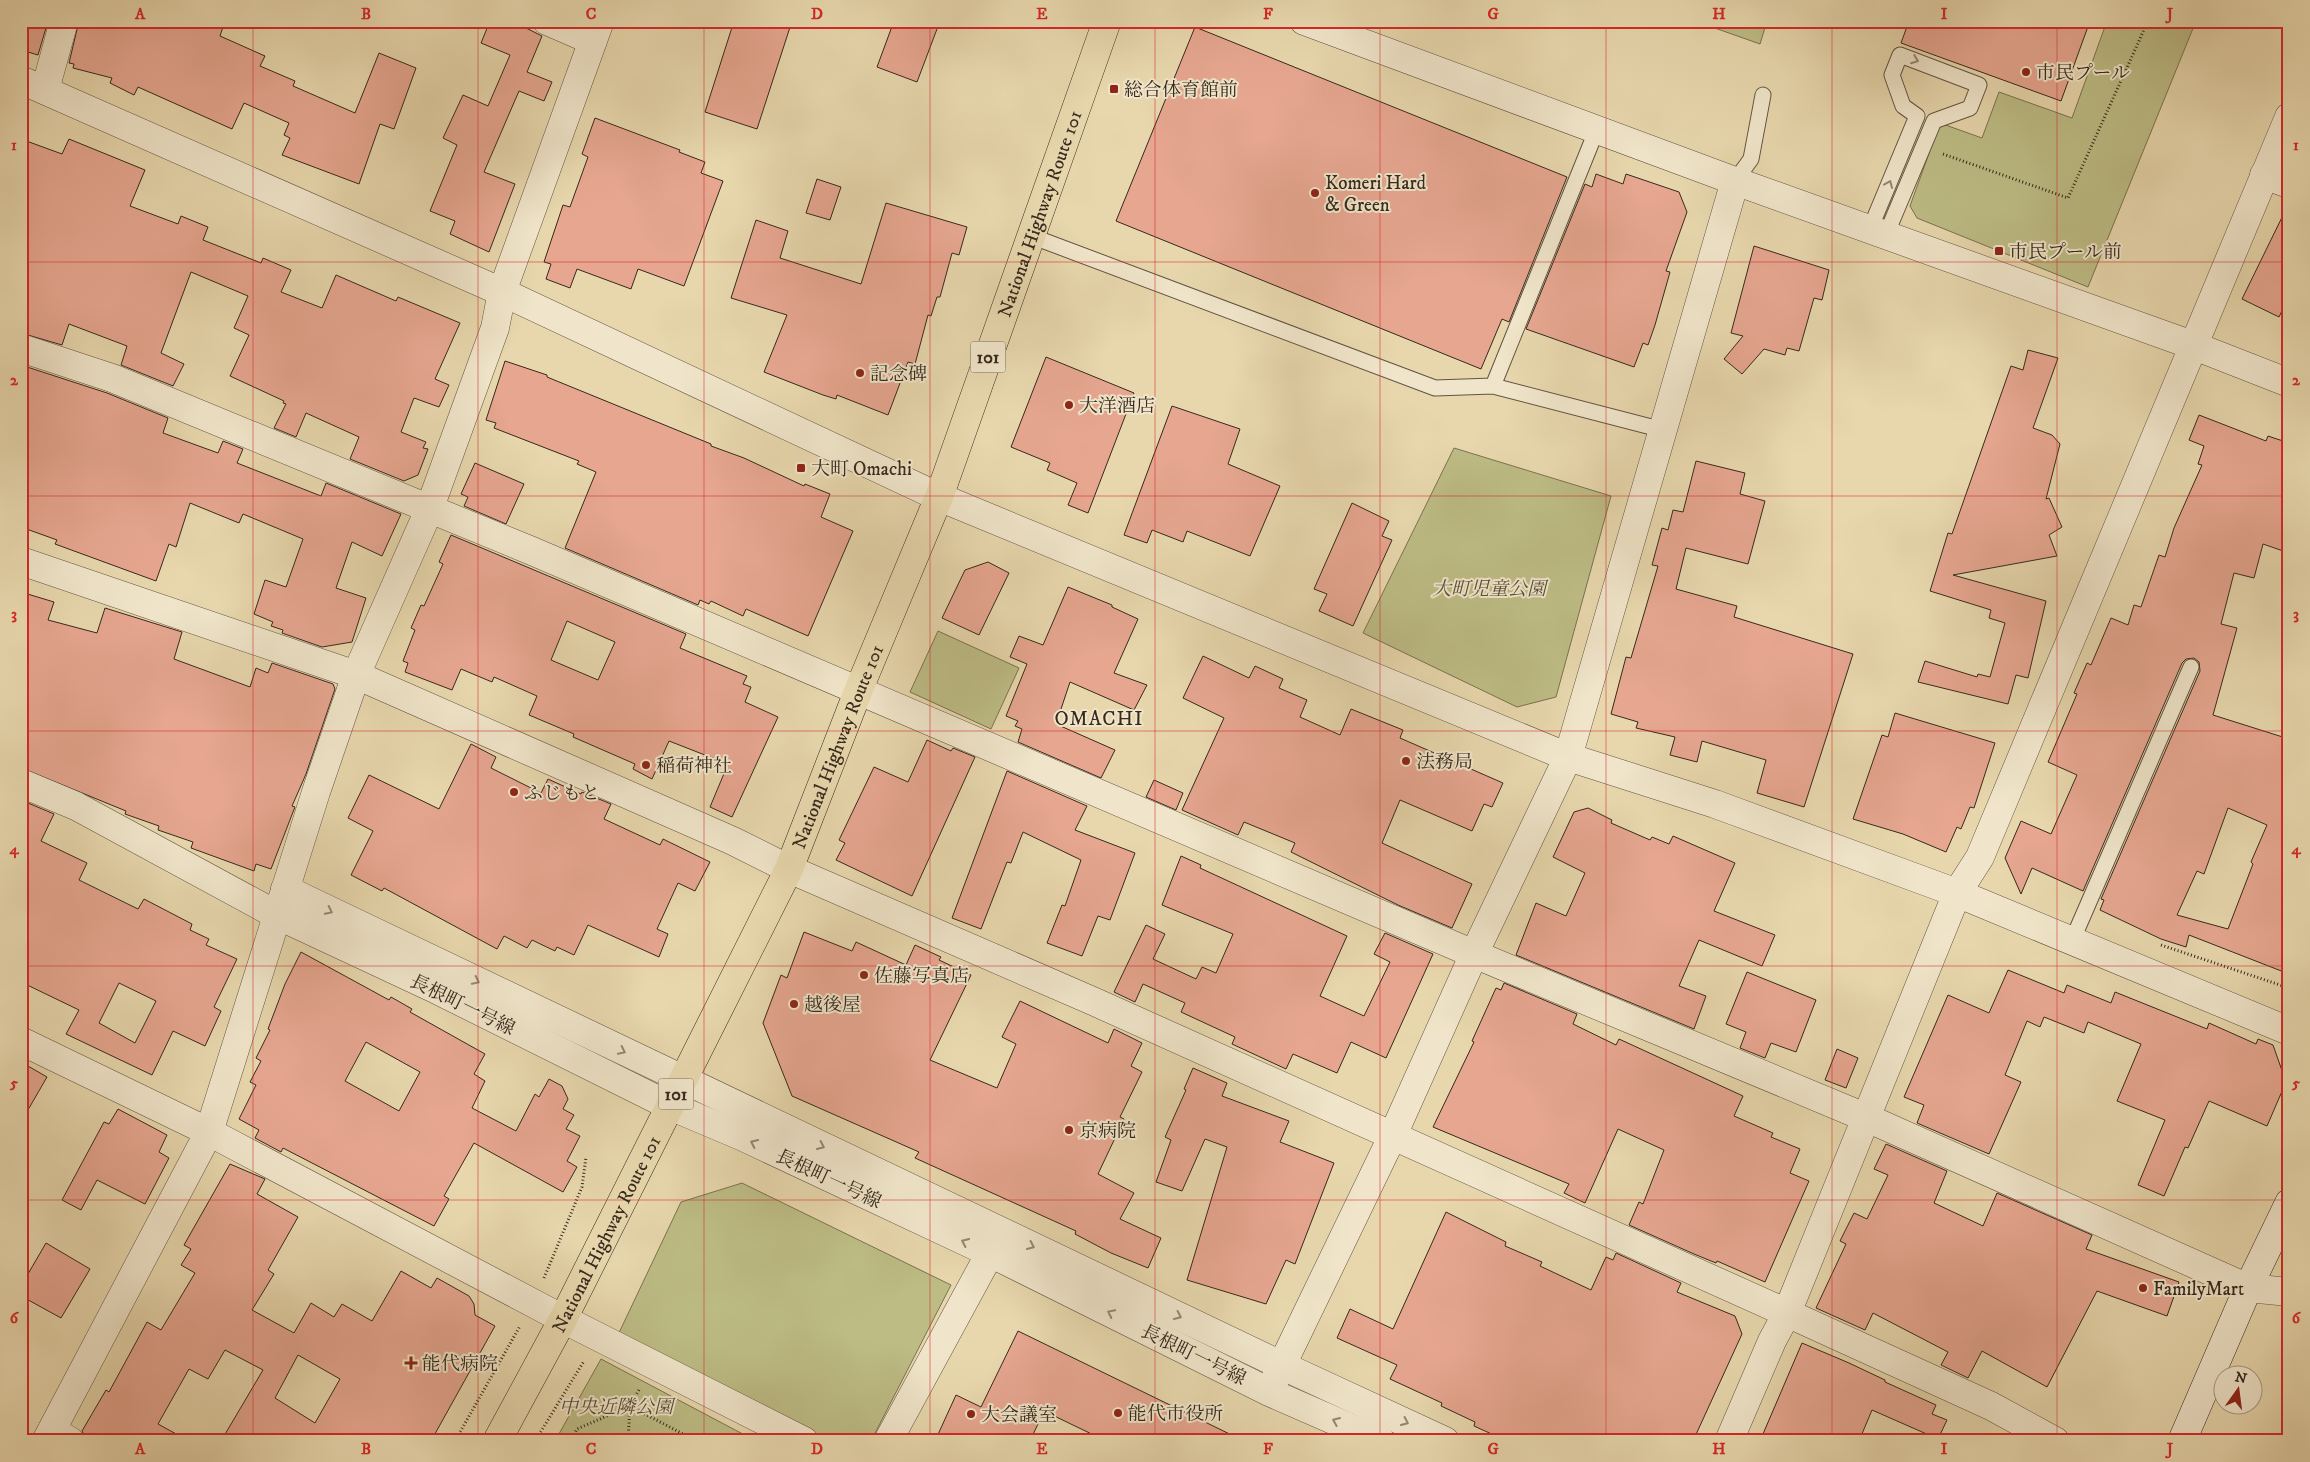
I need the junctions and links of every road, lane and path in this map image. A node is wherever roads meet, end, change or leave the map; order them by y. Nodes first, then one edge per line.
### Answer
1 (64, 21) edge
2 (547, 21) edge
3 (1107, 21) edge
4 (1304, 21) edge
5 (2148, 21) edge
6 (597, 31) edge
7 (33, 85) edge
8 (1763, 95) dead end
9 (2289, 117) edge
10 (1597, 129) junction
11 (1923, 148) junction
12 (2277, 180) edge
13 (1734, 181) junction
14 (1878, 232) junction
15 (1031, 236) junction
16 (502, 292) junction
17 (2192, 345) junction
18 (21, 348) edge
19 (2289, 383) edge
20 (1493, 386) junction
21 (1663, 430) junction
22 (939, 497) junction
23 (429, 510) junction
24 (21, 560) edge
25 (2190, 667) dead end
26 (356, 675) junction
27 (859, 689) junction
28 (1568, 757) junction
29 (21, 783) edge
30 (789, 869) junction
31 (285, 890) junction
32 (1957, 893) junction
33 (277, 915) junction
34 (2072, 941) junction
35 (1474, 954) junction
36 (2289, 1031) edge
37 (21, 1041) edge
38 (683, 1080) junction
39 (670, 1106) junction
40 (1867, 1118) junction
41 (209, 1132) junction
42 (1393, 1135) junction
43 (2289, 1203) edge
44 (996, 1243) junction
45 (2248, 1288) junction
46 (2289, 1292) edge
47 (1787, 1313) junction
48 (563, 1320) junction
49 (599, 1337) junction
50 (1281, 1365) junction
51 (1270, 1392) junction
52 (630, 1406) junction
53 (56, 1437) edge
54 (496, 1441) edge
55 (535, 1441) edge
56 (571, 1441) edge
57 (628, 1441) edge
58 (696, 1441) edge
59 (804, 1441) edge
60 (888, 1441) edge
61 (1381, 1441) edge
62 (1445, 1441) edge
63 (1729, 1441) edge
64 (2055, 1441) edge
65 (2182, 1441) edge

1 - 7 street
2 - 6 street
3 - 15 highway, National Highway Route 101 / 101
4 - 10 street
5 - 11 path
6 - 16 street
7 - 16 street
8 - 13 lane
9 - 12 street
10 - 13 street
10 - 20 lane
11 - 14 lane
14 -> 11 lane
12 - 17 street
13 - 14 street
13 - 21 street
14 - 17 street
15 - 20 lane
15 - 22 highway, National Highway Route 101 / 101
16 - 22 street
16 - 23 street
17 - 19 street
17 - 32 street
18 - 23 street
20 - 21 lane
21 - 28 street
22 - 27 highway, National Highway Route 101 / 101
22 - 28 street
23 - 26 street
23 - 27 street
24 - 26 street
25 - 34 lane
26 - 30 street
26 - 31 street
27 - 30 highway, National Highway Route 101 / 101
27 - 35 street
28 - 32 street
28 - 35 street
29 - 33 street, 長根町一号線
30 - 38 highway, National Highway Route 101 / 101
30 - 42 street
31 - 33 street
31 -> 38 street
32 - 34 street
32 - 40 street
33 - 39 street, 長根町一号線
33 - 41 street
34 - 36 street
35 - 40 street
35 - 42 street
37 - 41 street
38 - 39 highway, National Highway Route 101 / 101
38 -> 44 street
44 -> 39 street, 長根町一号線
39 - 48 highway, National Highway Route 101 / 101
40 - 45 street
40 - 47 street
41 - 48 street
41 - 53 street
42 - 47 street
42 - 50 street
43 - 45 street
44 -> 50 street
51 -> 44 street, 長根町一号線
44 - 60 street
45 - 46 street
45 - 65 street
47 - 63 street
47 - 64 street
48 - 49 street
48 - 54 highway, National Highway Route 101 / 101
49 - 55 path
49 - 59 street
50 - 51 street
50 -> 62 street
61 -> 51 street, 長根町一号線
52 - 56 path
52 - 57 path
52 - 58 path

